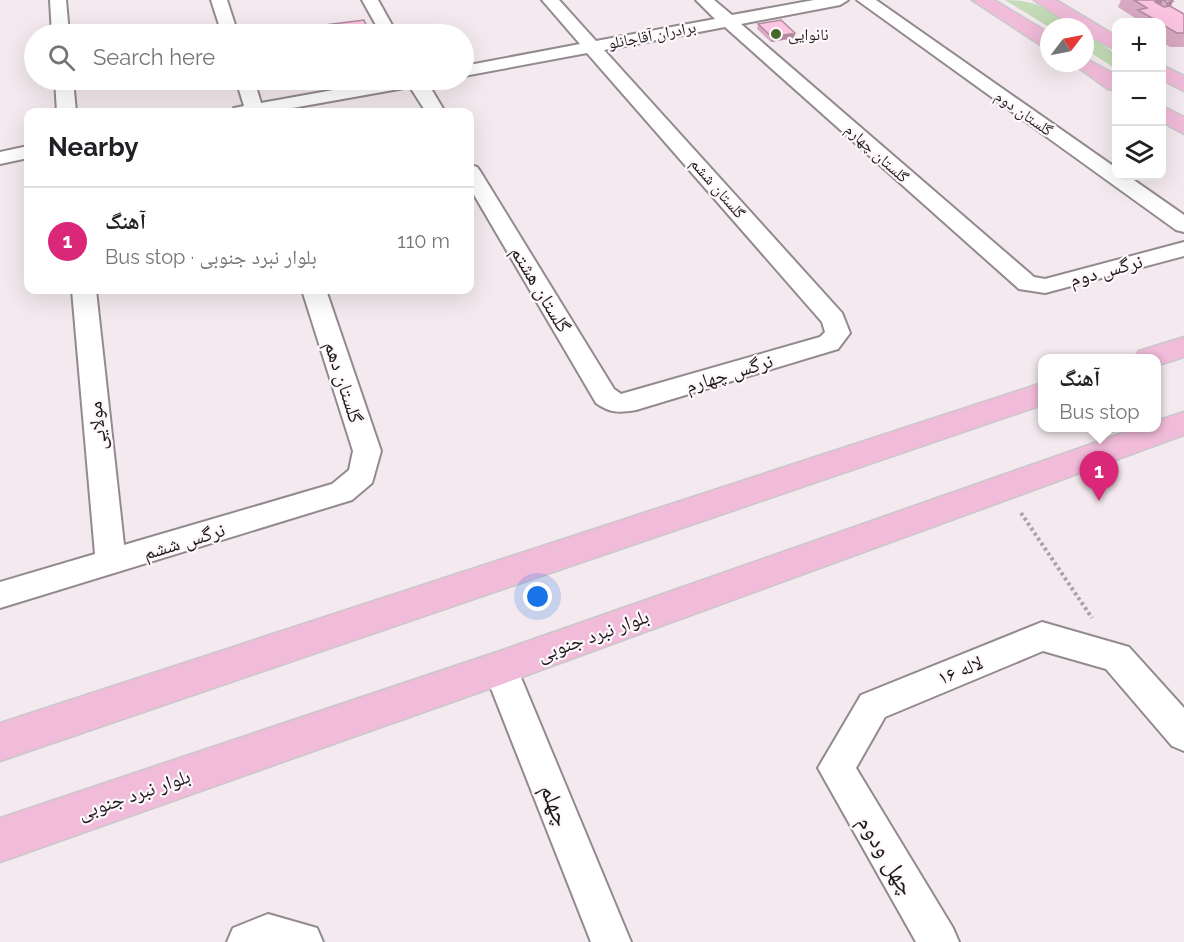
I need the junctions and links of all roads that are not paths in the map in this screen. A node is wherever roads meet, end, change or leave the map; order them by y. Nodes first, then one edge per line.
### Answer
1 (58, 0) edge
2 (219, 0) edge
3 (369, 0) edge
4 (550, 0) edge
5 (704, 0) edge
6 (840, 0) edge
7 (865, 0) edge
8 (981, 0) edge
9 (1043, 0) edge
10 (728, 21) junction
11 (60, 24) edge
12 (227, 24) edge
13 (383, 24) edge
14 (1040, 36) edge
15 (1112, 42) edge
16 (592, 46) junction
17 (474, 69) edge
18 (1094, 70) edge
19 (1163, 72) edge
20 (1112, 82) edge
21 (1184, 85) edge
22 (65, 90) edge
23 (247, 90) edge
24 (363, 90) edge
25 (421, 90) edge
26 (67, 108) edge
27 (249, 108) edge
28 (271, 108) edge
29 (432, 108) edge
30 (1166, 115) edge
31 (1184, 127) edge
32 (24, 154) edge
33 (0, 158) edge
34 (474, 178) edge
35 (1184, 225) edge
36 (1184, 249) edge
37 (1027, 284) joint
38 (84, 294) edge
39 (315, 294) edge
40 (838, 333) joint
41 (1184, 347) edge
42 (1161, 354) edge
43 (1038, 395) edge
44 (616, 404) joint
45 (1184, 423) edge
46 (1161, 431) edge
47 (1159, 432) edge
48 (363, 475) joint
49 (111, 563) junction
50 (0, 595) edge
51 (501, 668) junction
52 (1184, 734) edge
53 (0, 742) edge
54 (836, 768) joint
55 (0, 840) edge
56 (302, 941) edge
57 (247, 942) edge
58 (611, 942) edge
59 (939, 942) edge

1 - 11 street
2 - 12 street
3 - 13 street
4 - 16 street, گلستان ششم
5 - 10 street, گلستان چهارم
6 - 10 street, برادران آقاجانلو
7 - 35 street, گلستان دوم
8 - 14 main road
9 - 15 main road
10 - 16 street, برادران آقاجانلو
10 - 37 street, گلستان چهارم
16 - 17 street, برادران آقاجانلو
16 - 40 street, گلستان ششم
18 - 20 main road
19 - 21 main road
22 - 26 street
23 - 27 street
24 - 28 street
25 - 29 street
30 - 31 main road
32 - 33 street
34 - 44 street, گلستان هشتم
36 - 37 street, نرگس دوم
38 - 49 street, مولایی
39 - 48 street, گلستان دهم
40 - 44 street, نرگس چهارم
41 - 42 main road
43 - 53 main road
45 - 46 main road, بلوار نبرد جنوبی
47 - 51 main road, بلوار نبرد جنوبی
48 - 49 street, نرگس ششم
49 - 50 street, نرگس ششم
51 - 55 main road, بلوار نبرد جنوبی
51 - 58 street, چهلم
52 - 54 street, لاله ۱۶
54 - 59 street, چهل ودوم
56 - 57 street

